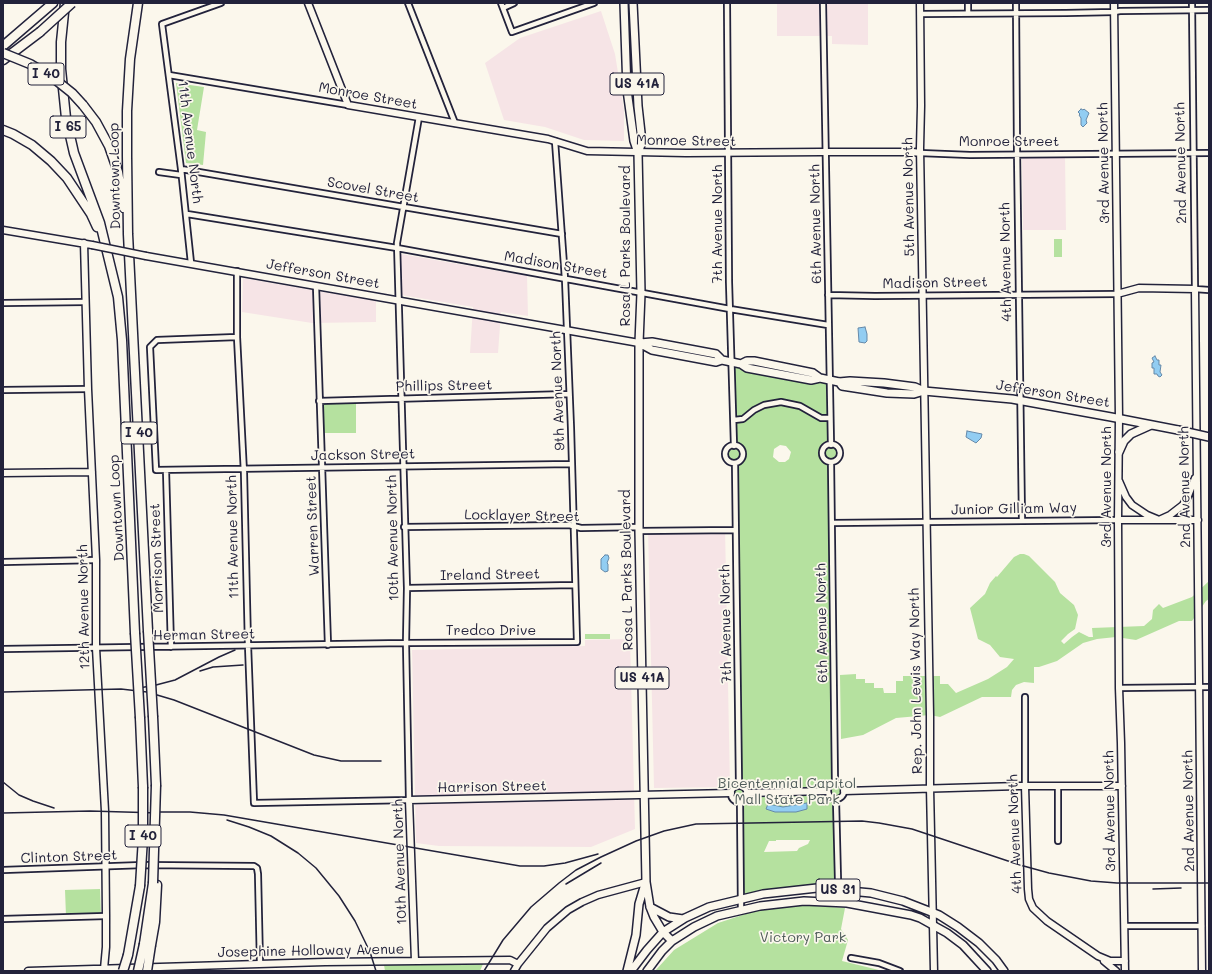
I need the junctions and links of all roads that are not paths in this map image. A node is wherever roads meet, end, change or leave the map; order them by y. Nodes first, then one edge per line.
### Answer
1 (53, 3) edge
2 (65, 3) edge
3 (72, 3) edge
4 (138, 3) edge
5 (221, 3) edge
6 (308, 3) edge
7 (408, 3) edge
8 (514, 3) edge
9 (594, 3) edge
10 (624, 3) edge
11 (633, 3) edge
12 (727, 3) edge
13 (823, 3) edge
14 (920, 3) edge
15 (968, 3) edge
16 (1016, 3) edge
17 (1114, 3) edge
18 (1192, 3) edge
19 (213, 4) edge
20 (502, 5) edge
21 (1192, 10) junction
22 (1209, 10) edge
23 (1114, 12) junction
24 (1016, 13) junction
25 (920, 14) junction
26 (968, 14) junction
27 (3, 46) edge
28 (3, 53) edge
29 (3, 60) edge
30 (169, 75) junction
31 (348, 105) junction
32 (419, 117) junction
33 (455, 123) junction
34 (3, 130) edge
35 (555, 141) junction
36 (826, 152) junction
37 (638, 153) junction
38 (920, 153) junction
39 (1116, 153) junction
40 (1193, 153) junction
41 (1209, 153) edge
42 (729, 154) junction
43 (1017, 154) junction
44 (181, 169) junction
45 (159, 172) dead end
46 (181, 175) junction
47 (402, 206) junction
48 (187, 214) junction
49 (3, 230) edge
50 (128, 234) junction
51 (562, 234) junction
52 (84, 243) junction
53 (106, 246) junction
54 (397, 248) junction
55 (191, 263) junction
56 (237, 271) junction
57 (565, 279) junction
58 (316, 286) junction
59 (1194, 289) junction
60 (1209, 290) edge
61 (641, 293) junction
62 (1019, 294) junction
63 (1117, 294) junction
64 (828, 295) junction
65 (923, 296) junction
66 (398, 300) junction
67 (85, 302) junction
68 (3, 303) edge
69 (730, 309) junction
70 (828, 325) junction
71 (567, 329) junction
72 (237, 337) junction
73 (639, 343) junction
74 (732, 362) junction
75 (830, 380) junction
76 (88, 389) junction
77 (3, 390) edge
78 (924, 391) junction
79 (569, 394) junction
80 (402, 398) junction
81 (319, 401) junction
82 (1020, 401) junction
83 (830, 418) junction
84 (1119, 418) junction
85 (734, 420) junction
86 (1151, 425) junction
87 (1209, 437) edge
88 (831, 444) junction
89 (734, 446) junction
90 (1119, 452) junction
91 (831, 462) junction
92 (734, 463) junction
93 (572, 464) junction
94 (403, 467) junction
95 (322, 468) junction
96 (243, 469) junction
97 (166, 470) junction
98 (1197, 470) junction
99 (92, 472) junction
100 (3, 473) edge
101 (1118, 478) junction
102 (1118, 520) junction
103 (1159, 520) junction
104 (1198, 520) junction
105 (1022, 521) junction
106 (926, 522) junction
107 (832, 523) junction
108 (404, 527) junction
109 (574, 527) junction
110 (639, 529) junction
111 (735, 530) junction
112 (96, 560) junction
113 (3, 562) edge
114 (575, 585) junction
115 (407, 588) junction
116 (577, 642) joint
117 (406, 643) junction
118 (248, 645) junction
119 (328, 645) junction
120 (171, 647) junction
121 (96, 648) junction
122 (3, 649) edge
123 (1199, 687) junction
124 (1209, 687) edge
125 (1119, 688) junction
126 (1025, 697) dead end
127 (835, 783) junction
128 (739, 785) junction
129 (1025, 786) junction
130 (1058, 786) junction
131 (1122, 786) junction
132 (930, 788) junction
133 (827, 791) junction
134 (844, 791) junction
135 (731, 793) junction
136 (747, 793) junction
137 (645, 795) junction
138 (409, 800) junction
139 (836, 800) junction
140 (740, 802) junction
141 (254, 803) joint
142 (1058, 841) dead end
143 (105, 868) junction
144 (3, 870) edge
145 (646, 882) junction
146 (838, 890) junction
147 (740, 898) junction
148 (837, 902) junction
149 (650, 907) junction
150 (741, 910) junction
151 (933, 912) junction
152 (106, 916) junction
153 (3, 919) edge
154 (683, 920) junction
155 (933, 925) junction
156 (1125, 926) junction
157 (1202, 926) junction
158 (663, 932) junction
159 (672, 941) junction
160 (147, 944) junction
161 (1098, 956) junction
162 (851, 958) dead end
163 (415, 961) junction
164 (1125, 961) junction
165 (260, 964) junction
166 (518, 964) junction
167 (174, 969) edge
168 (104, 970) edge
169 (28, 971) edge
170 (32, 971) edge
171 (124, 971) edge
172 (138, 971) edge
173 (147, 971) edge
174 (260, 971) edge
175 (514, 971) edge
176 (627, 971) edge
177 (631, 971) edge
178 (647, 971) edge
179 (900, 971) edge
180 (934, 971) edge
181 (987, 971) edge
182 (1004, 971) edge
183 (1116, 971) edge
184 (1125, 971) edge
185 (1202, 971) edge

1 - 27 highway
2 - 53 highway, Downtown Loop / I 65
3 - 29 highway, bridge
4 - 50 highway, Downtown Loop
5 - 19 street
6 - 31 street
7 - 33 street
8 - 20 street
9 - 20 street
10 - 37 main road, Rosa L Parks Boulevard / US 41A
11 - 37 main road, Rosa L Parks Boulevard / US 41A
12 - 42 street, 7th Avenue North
13 - 36 street, 6th Avenue North
14 - 25 street, 5th Avenue North
15 - 26 street
16 - 24 street, 4th Avenue North
17 - 23 street, 3rd Avenue North
18 - 21 street, 2nd Avenue North
19 - 30 street, 11th Avenue North
21 - 22 street
21 - 23 street
21 - 40 street, 2nd Avenue North
23 - 24 street
23 - 39 street, 3rd Avenue North
24 - 26 street
24 - 43 street, 4th Avenue North
25 - 26 street
25 - 38 street, 5th Avenue North
28 - 50 highway, I 40, bridge
30 - 31 street, Monroe Street
30 - 44 street, 11th Avenue North
31 - 32 street, Monroe Street
32 - 33 street, Monroe Street
32 - 47 street, 10th Avenue North
33 - 35 street, Monroe Street
34 - 53 highway
35 - 37 street, Monroe Street
35 - 51 street, 9th Avenue North
36 - 38 street, Monroe Street
36 - 42 street, Monroe Street
36 - 64 street, 6th Avenue North
37 - 42 street, Monroe Street
37 - 61 main road, Rosa L Parks Boulevard / US 41A
38 - 43 street, Monroe Street
38 - 65 street, 5th Avenue North
39 - 40 street, Monroe Street
39 - 43 street, Monroe Street
39 - 63 street, 3rd Avenue North
40 - 41 street, Monroe Street
40 - 59 street, 2nd Avenue North
42 - 69 street, 7th Avenue North
43 - 62 street, 4th Avenue North
44 - 46 street, 11th Avenue North
44 - 47 street, Scovel Street
45 - 46 street
46 - 48 street, 11th Avenue North
47 - 51 street, Scovel Street
47 - 54 street, 10th Avenue North
48 - 54 street, Madison Street
48 - 55 street, 11th Avenue North
49 - 52 street, Jefferson Street
50 - 160 highway, Downtown Loop / I 40, bridge
51 - 57 street, 9th Avenue North
52 - 55 street, Jefferson Street, bridge
52 - 67 street, 12th Avenue North
53 - 171 highway, Downtown Loop / I 40, bridge
54 - 57 street, Madison Street
54 - 66 street, 10th Avenue North
55 - 56 street, Jefferson Street
56 - 58 street, Jefferson Street
56 - 72 street, 11th Avenue North
57 - 61 street, Madison Street
57 - 71 street, 9th Avenue North
58 - 66 street, Jefferson Street
58 - 81 street, Warren Street
59 - 60 street, Madison Street
59 - 63 street, Madison Street
59 - 98 street, 2nd Avenue North
61 - 69 street, Madison Street
61 - 73 main road, Rosa L Parks Boulevard / US 41A
62 - 63 street, Madison Street
62 - 65 street, Madison Street
62 - 82 street, 4th Avenue North
63 - 84 street, 3rd Avenue North
64 - 65 street, Madison Street
64 - 70 street, 6th Avenue North
65 - 78 street, 5th Avenue North
66 - 71 street, Jefferson Street
66 - 80 street, 10th Avenue North
67 - 68 street
67 - 76 street, 12th Avenue North
69 - 70 street, Madison Street
69 - 74 street, 7th Avenue North
70 - 75 street, 6th Avenue North
71 - 73 street, Jefferson Street
71 - 79 street, 9th Avenue North
72 - 96 street, 11th Avenue North
72 - 97 street, Jackson Street
73 - 74 main road, Jefferson Street
73 - 110 main road, Rosa L Parks Boulevard / US 41A
74 - 75 main road, Jefferson Street
74 - 85 street, 7th Avenue North
75 - 78 main road, Jefferson Street
75 - 83 street, 6th Avenue North
76 - 77 street
76 - 99 street, 12th Avenue North
78 - 82 main road, Jefferson Street
78 - 106 street, Rep. John Lewis Way North
79 - 80 street, Phillips Street
79 - 93 street, 9th Avenue North
80 - 81 street, Phillips Street
80 - 94 street, 10th Avenue North
81 - 95 street, Warren Street
82 - 84 main road, Jefferson Street
82 - 105 street, 4th Avenue North
83 - 85 street
83 - 88 street, 6th Avenue North
84 - 86 main road, Jefferson Street
84 - 90 street, 3rd Avenue North
85 - 89 street, 7th Avenue North
86 - 87 main road, Jefferson Street, bridge
86 - 90 main road
88 - 91 street, 6th Avenue North
88 - 91 street, 6th Avenue North
89 - 92 street, 7th Avenue North
89 - 92 street, 7th Avenue North
90 - 101 street, 3rd Avenue North
91 - 107 street, 6th Avenue North
92 - 111 street, 7th Avenue North
93 - 94 street, Jackson Street
93 - 109 street, 9th Avenue North
94 - 95 street, Jackson Street
94 - 108 street, 10th Avenue North
95 - 96 street, Jackson Street
95 - 119 street, Warren Street
96 - 97 street, Jackson Street
96 - 118 street, 11th Avenue North
97 - 120 street, Morrison Street
98 - 103 street
98 - 104 street, 2nd Avenue North
99 - 100 street
99 - 112 street, 12th Avenue North
101 - 102 street, 3rd Avenue North
101 - 103 street
102 - 103 street, Junior Gilliam Way
102 - 105 street, Junior Gilliam Way
102 - 125 street, 3rd Avenue North
103 - 104 street, Junior Gilliam Way
104 - 123 street, 2nd Avenue North
105 - 106 street, Junior Gilliam Way
106 - 107 street, Junior Gilliam Way
106 - 132 street, Rep. John Lewis Way North
107 - 127 street, 6th Avenue North
108 - 109 street, Locklayer Street
108 - 115 street, 10th Avenue North
109 - 110 street, Locklayer Street
109 - 114 street, 9th Avenue North
110 - 111 street, Locklayer Street
110 - 137 main road, Rosa L Parks Boulevard / US 41A
111 - 128 street, 7th Avenue North
112 - 113 street
112 - 121 street, 12th Avenue North
114 - 115 street, Ireland Street
114 - 116 street, 9th Avenue North
115 - 117 street, 10th Avenue North
116 - 117 street, Tredco Drive
117 - 119 street, Herman Street
117 - 138 street, 10th Avenue North
118 - 119 street, Herman Street
118 - 120 street, Herman Street
118 - 141 street, 11th Avenue North
120 - 121 street, Herman Street
121 - 122 street, Herman Street
121 - 143 street, 12th Avenue North
123 - 124 street
123 - 125 street
123 - 157 street, 2nd Avenue North
125 - 131 street, 3rd Avenue North
126 - 129 street, 4th Avenue North
127 - 133 street
127 - 134 street
128 - 135 street
128 - 136 street
129 - 130 street
129 - 132 street
129 - 161 street, 4th Avenue North
130 - 131 street
130 - 142 street
131 - 156 street, 3rd Avenue North
132 - 134 street
132 - 151 street, Rep. John Lewis Way North
133 - 136 street
133 - 139 street
134 - 139 street
135 - 137 street, Harrison Street
135 - 140 street
136 - 140 street
137 - 138 street, Harrison Street
137 - 145 main road, Rosa L Parks Boulevard / US 41A
138 - 141 street, Harrison Street
138 - 163 street, 10th Avenue North
139 - 146 street
140 - 147 street
143 - 144 street, Clinton Street
143 - 152 street, 12th Avenue North
143 - 165 street, Clinton Street
145 - 149 main road, Rosa L Parks Boulevard / US 41A
145 - 166 street
145 - 176 main road
146 - 147 main road, US 31
146 - 148 street
146 - 151 main road, US 31
147 - 150 street
147 - 154 main road, US 31
148 - 150 main road, US 31
148 - 155 main road, US 31
149 - 154 main road
149 - 158 main road, Rosa L Parks Boulevard / US 41A
150 - 159 main road, US 31
151 - 155 street, Rep. John Lewis Way North
151 - 182 main road, US 31
152 - 153 street
152 - 168 street, 12th Avenue North
154 - 158 main road, US 31
155 - 180 street, Rep. John Lewis Way North
155 - 181 main road, US 31
156 - 157 street
156 - 164 street, 3rd Avenue North
157 - 185 street, 2nd Avenue North
158 - 159 main road, US 41A
158 - 177 main road, US 31
159 - 178 main road, US 31
160 - 172 highway, bridge
160 - 173 highway, bridge
161 - 164 street, 4th Avenue North
161 - 183 street
162 - 179 street
163 - 165 street, Josephine Holloway Avenue
163 - 166 street, Josephine Holloway Avenue
164 - 184 street, 3rd Avenue North
165 - 167 street, Josephine Holloway Avenue
165 - 174 street
166 - 175 street
167 - 168 street, Josephine Holloway Avenue
168 - 170 street, Josephine Holloway Avenue
169 - 170 street, Josephine Holloway Avenue

